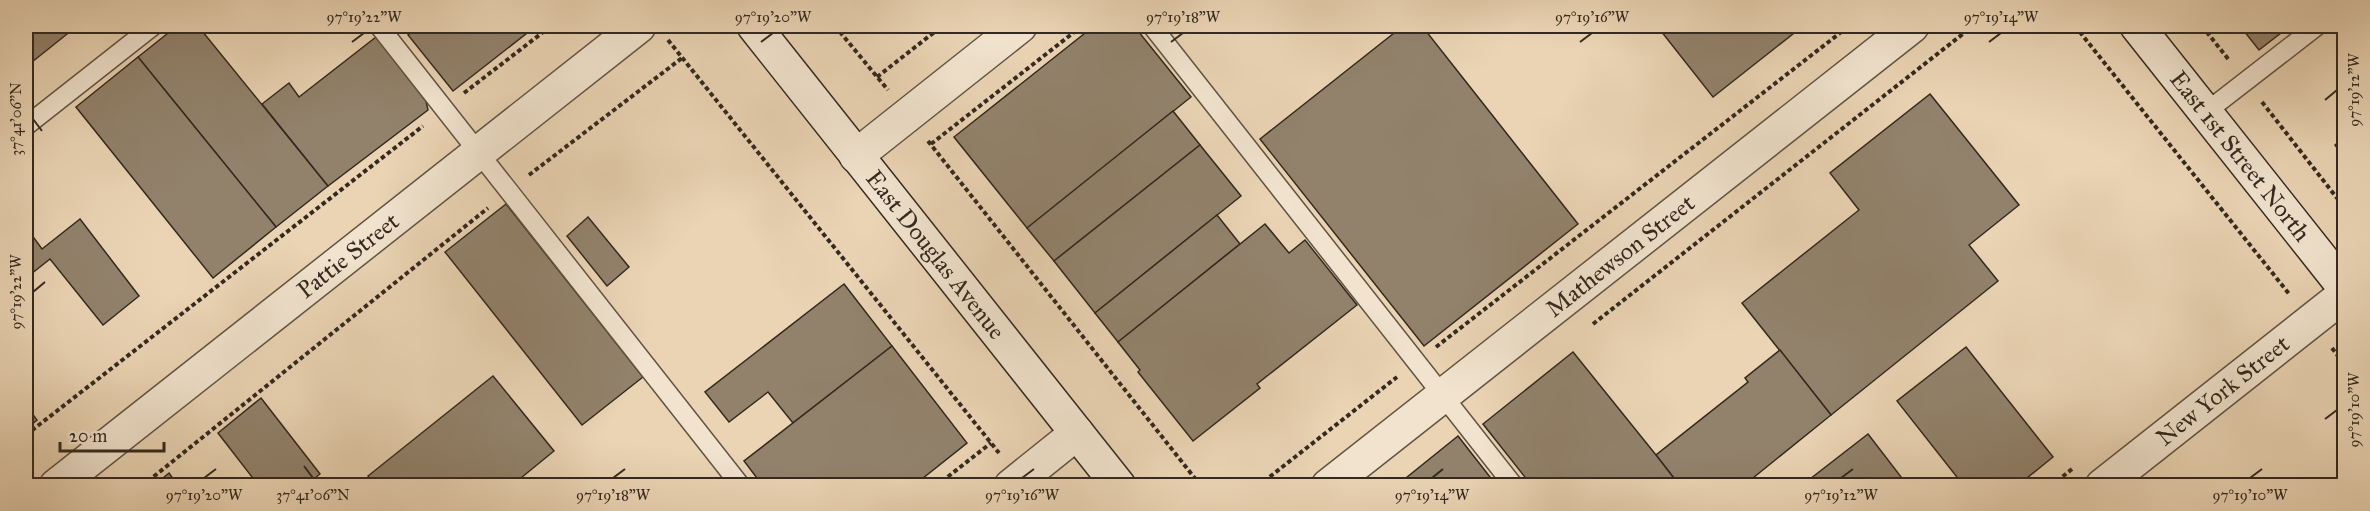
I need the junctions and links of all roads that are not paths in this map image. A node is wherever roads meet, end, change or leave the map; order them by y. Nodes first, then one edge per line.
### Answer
1 (153, 26) edge
2 (379, 26) edge
3 (754, 26) edge
4 (1020, 26) edge
5 (1152, 26) edge
6 (1912, 26) edge
7 (2137, 26) edge
8 (2317, 26) edge
9 (651, 30) edge
10 (2206, 112) junction
11 (26, 126) edge
12 (479, 152) junction
13 (856, 156) junction
14 (2344, 287) edge
15 (2344, 294) edge
16 (1443, 395) junction
17 (1077, 433) junction
18 (1015, 482) edge
19 (56, 486) edge
20 (741, 486) edge
21 (1119, 486) edge
22 (1328, 486) edge
23 (1514, 486) edge
24 (2102, 486) edge

1 - 11 lane
2 - 12 lane
3 - 13 street, East Douglas Avenue
4 - 13 street
5 - 16 lane
6 - 16 street, Mathewson Street
7 - 10 street, East 1st Street North
8 - 10 lane
9 - 12 street, Pattie Street
10 - 14 street, East 1st Street North
12 - 19 street, Pattie Street
12 - 20 lane
13 - 17 street, East Douglas Avenue
15 - 24 street, New York Street
16 - 22 street, Mathewson Street
16 - 23 lane
17 - 18 street
17 - 21 street, East Douglas Avenue

